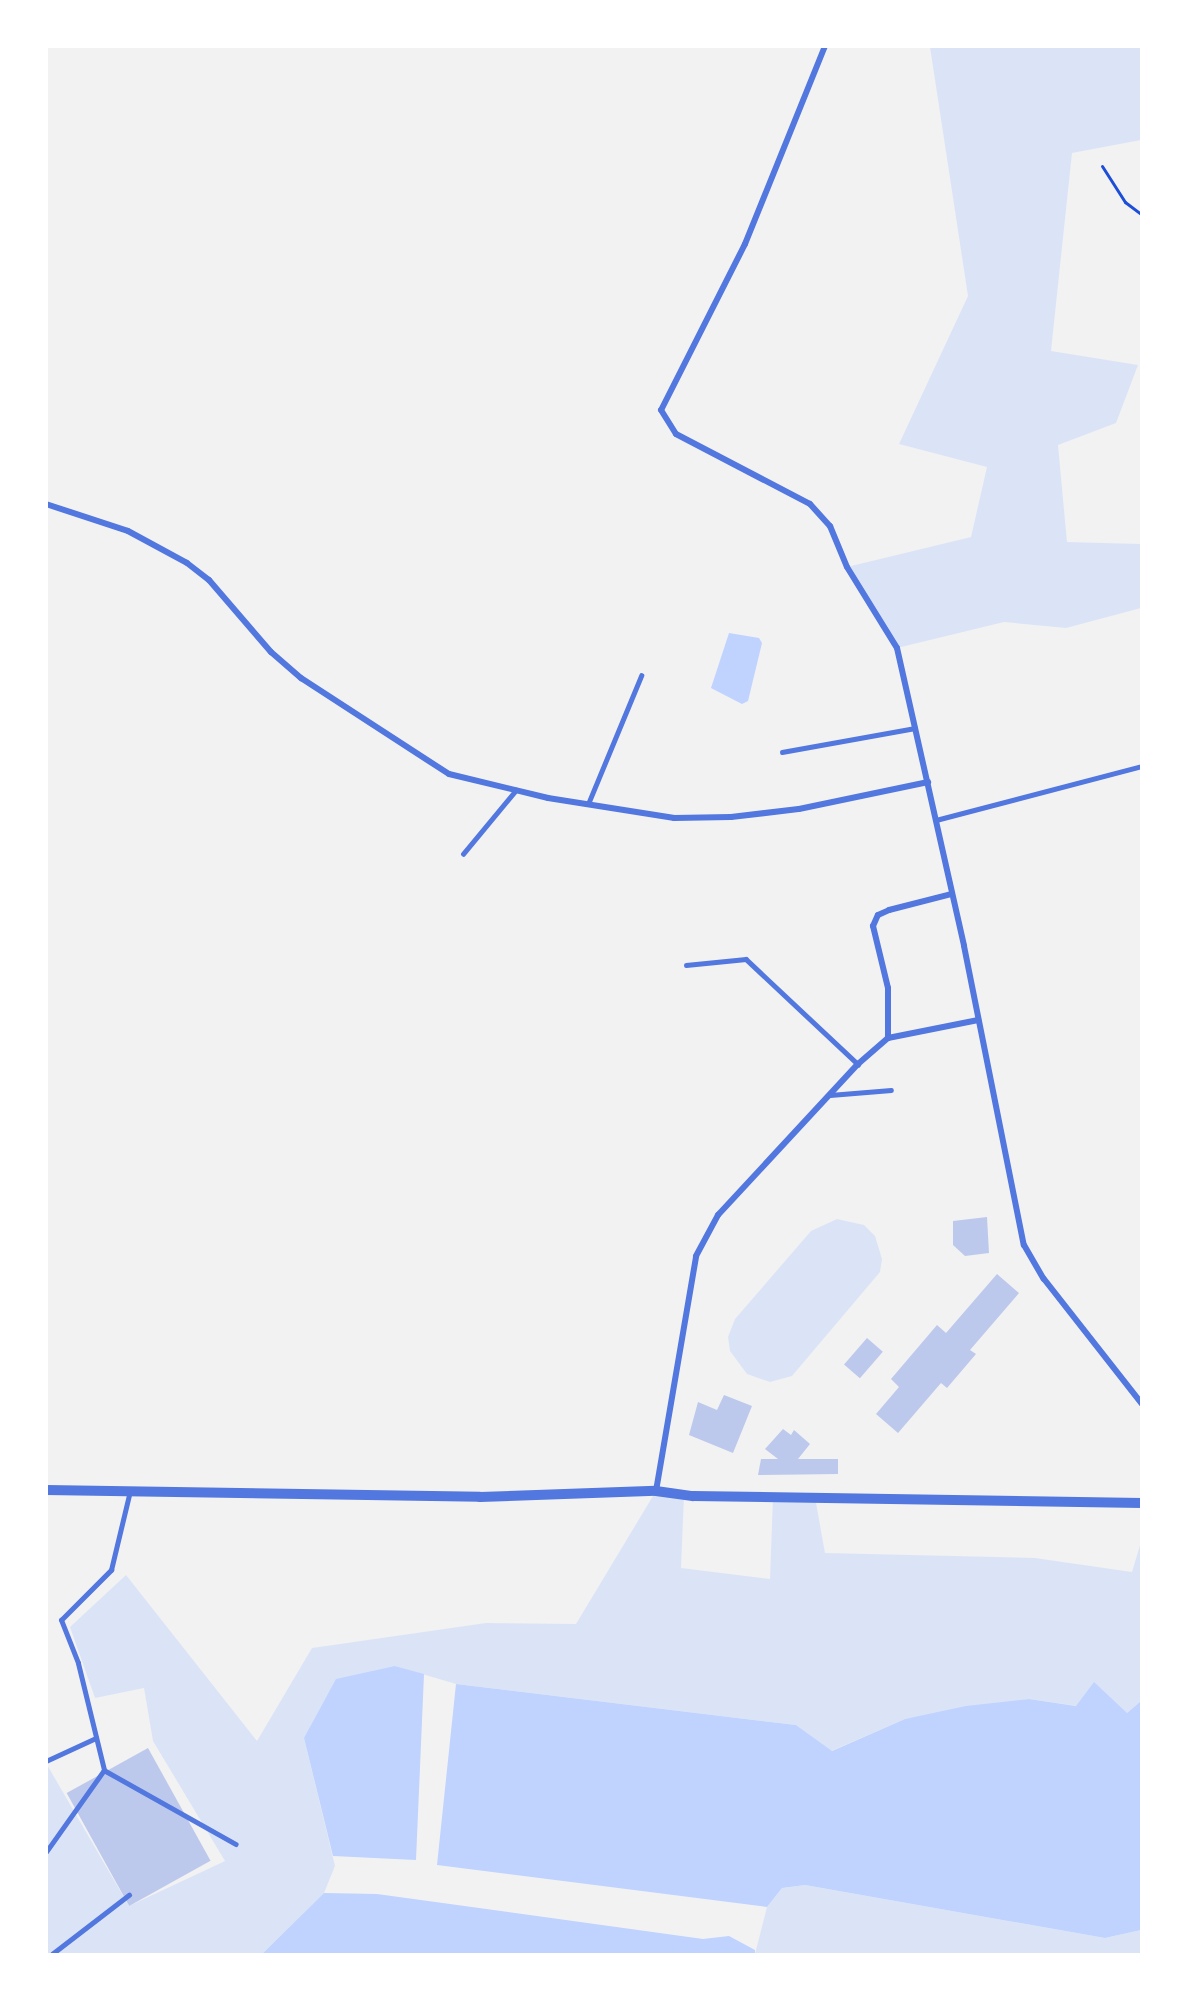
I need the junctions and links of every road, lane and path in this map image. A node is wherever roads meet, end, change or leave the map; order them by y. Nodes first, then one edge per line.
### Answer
1 (825, 46) edge
2 (1102, 166) dead end
3 (1142, 215) edge
4 (46, 504) edge
5 (641, 676) dead end
6 (915, 728) junction
7 (782, 752) dead end
8 (1142, 766) edge
9 (928, 782) junction
10 (516, 790) junction
11 (588, 804) junction
12 (936, 820) junction
13 (462, 854) dead end
14 (952, 894) junction
15 (686, 965) dead end
16 (978, 1020) junction
17 (888, 1038) junction
18 (858, 1064) junction
19 (891, 1090) dead end
20 (830, 1095) junction
21 (1142, 1404) edge
22 (46, 1490) edge
23 (130, 1491) junction
24 (656, 1491) junction
25 (1142, 1503) edge
26 (96, 1738) junction
27 (46, 1761) edge
28 (104, 1770) junction
29 (236, 1844) dead end
30 (46, 1852) edge
31 (129, 1895) dead end
32 (52, 1954) edge

1 - 6 street
2 - 3 path
4 - 10 street
5 - 11 lane
6 - 7 lane
6 - 9 street
8 - 12 lane
9 - 11 street
9 - 12 street
10 - 11 street
10 - 13 lane
12 - 14 street
14 - 16 street
14 - 17 street
15 - 18 lane
16 - 17 street
16 - 21 street
17 - 18 street
18 - 20 street
19 - 20 lane
20 - 24 street
22 - 23 street
23 - 24 street
23 - 26 lane
24 - 25 street
26 - 27 lane
26 - 28 lane
28 - 29 lane
28 - 30 lane
31 - 32 lane

